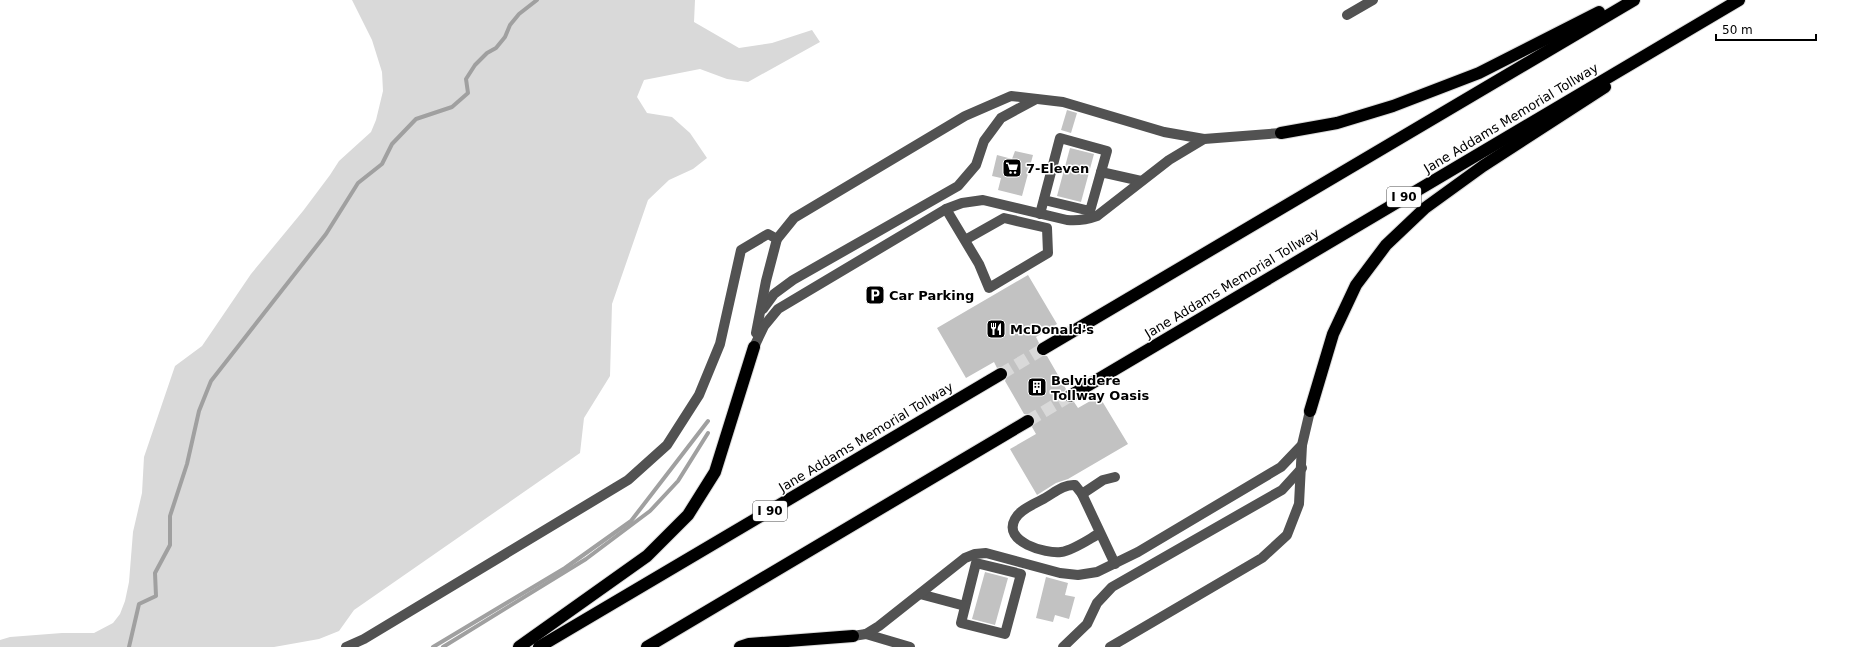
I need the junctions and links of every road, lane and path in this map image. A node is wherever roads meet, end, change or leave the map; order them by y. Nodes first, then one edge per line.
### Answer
1 (1374, 0) edge
2 (1623, 0) edge
3 (1634, 0) edge
4 (1740, 0) edge
5 (1347, 15) dead end
6 (1036, 99) junction
7 (1281, 133) joint
8 (1204, 139) junction
9 (1101, 172) junction
10 (1141, 181) junction
11 (1044, 200) junction
12 (946, 210) junction
13 (1040, 214) junction
14 (777, 239) junction
15 (964, 240) junction
16 (760, 312) junction
17 (754, 347) junction
18 (1043, 349) tunnel mouth
19 (1001, 374) tunnel mouth
20 (1070, 396) tunnel mouth
21 (1310, 411) joint
22 (1028, 421) tunnel mouth
23 (1302, 445) junction
24 (1302, 468) junction
25 (1115, 477) dead end
26 (1082, 494) junction
27 (1100, 533) junction
28 (1024, 563) junction
29 (1115, 564) junction
30 (1021, 574) junction
31 (920, 594) junction
32 (965, 606) junction
33 (866, 634) junction
34 (853, 636) joint
35 (346, 647) edge
36 (519, 647) edge
37 (539, 647) edge
38 (648, 647) edge
39 (740, 647) edge
40 (910, 647) edge
41 (1064, 647) edge
42 (1110, 647) edge

1 - 5 lane
2 - 7 highway
3 - 18 highway
4 - 20 highway, Jane Addams Memorial Tollway / I 90
4 - 21 highway
6 - 8 lane
6 - 14 lane
6 - 16 lane
7 - 8 lane
8 - 10 lane
9 - 10 lane
9 - 11 lane
9 - 11 lane
10 - 13 lane
11 - 13 lane
12 - 13 lane
12 - 15 lane
12 - 17 lane
14 - 16 lane
14 - 35 lane
15 - 15 lane
16 - 17 lane
17 - 36 highway
19 - 37 highway, Jane Addams Memorial Tollway / I 90
21 - 23 lane
22 - 38 highway
23 - 24 lane
23 - 29 lane
24 - 41 lane
24 - 42 lane
25 - 26 lane
26 - 27 lane
26 - 27 lane
27 - 29 lane
28 - 29 lane
28 - 30 lane
28 - 31 lane
30 - 32 lane
30 - 32 lane
31 - 32 lane
31 - 33 lane
33 - 34 lane
33 - 40 lane
34 - 39 highway

